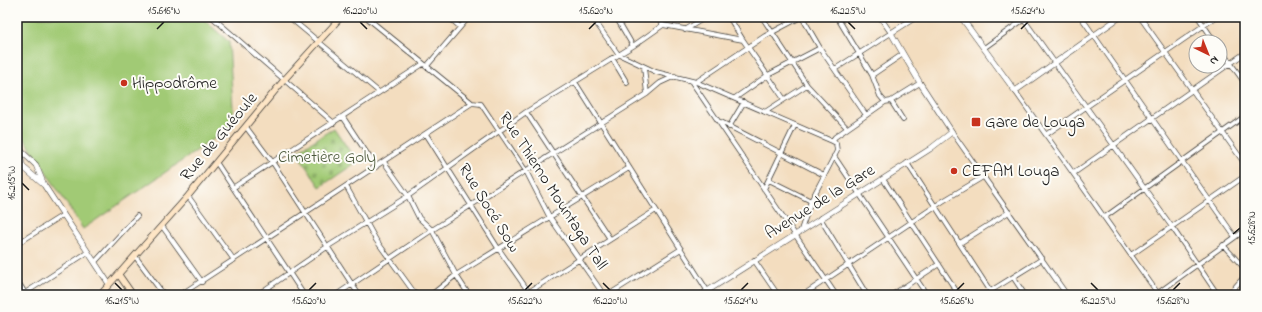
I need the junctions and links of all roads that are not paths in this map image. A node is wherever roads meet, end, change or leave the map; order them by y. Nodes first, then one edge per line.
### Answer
1 (212, 17) edge
2 (289, 17) edge
3 (341, 17) edge
4 (366, 17) edge
5 (449, 17) edge
6 (469, 17) edge
7 (592, 17) edge
8 (616, 17) edge
9 (657, 17) edge
10 (706, 17) edge
11 (730, 17) edge
12 (762, 17) edge
13 (802, 17) edge
14 (837, 17) edge
15 (880, 17) edge
16 (916, 17) edge
17 (961, 17) edge
18 (1081, 17) edge
19 (1120, 17) edge
20 (1140, 17) edge
21 (1198, 17) edge
22 (1216, 17) edge
23 (1024, 18) edge
24 (218, 19) edge
25 (663, 25) junction
26 (1204, 26) junction
27 (460, 27) junction
28 (685, 30) junction
29 (772, 32) junction
30 (891, 33) junction
31 (1210, 34) edge
32 (1093, 36) junction
33 (743, 40) junction
34 (319, 42) junction
35 (633, 46) junction
36 (749, 46) junction
37 (820, 48) junction
38 (984, 48) junction
39 (1165, 52) junction
40 (860, 53) junction
41 (1245, 53) edge
42 (618, 54) junction
43 (903, 54) junction
44 (612, 58) junction
45 (1228, 60) edge
46 (792, 63) junction
47 (1055, 63) junction
48 (1230, 63) junction
49 (425, 65) junction
50 (644, 67) junction
51 (835, 69) junction
52 (768, 75) junction
53 (872, 75) junction
54 (675, 76) junction
55 (284, 80) junction
56 (694, 81) junction
57 (1124, 81) junction
58 (575, 82) junction
59 (627, 83) dead end
60 (920, 83) junction
61 (1245, 83) edge
62 (807, 85) junction
63 (1191, 90) junction
64 (1015, 91) junction
65 (379, 92) junction
66 (647, 94) junction
67 (735, 98) junction
68 (784, 99) junction
69 (891, 101) junction
70 (472, 102) junction
71 (744, 102) junction
72 (885, 102) junction
73 (1086, 108) junction
74 (526, 112) junction
75 (765, 112) junction
76 (866, 115) junction
77 (1245, 116) edge
78 (343, 117) junction
79 (1153, 118) junction
80 (719, 120) junction
81 (902, 120) dead end
82 (334, 123) junction
83 (601, 123) junction
84 (796, 124) junction
85 (246, 127) junction
86 (729, 127) junction
87 (847, 128) junction
88 (498, 131) junction
89 (952, 132) junction
90 (1222, 132) junction
91 (426, 134) junction
92 (1047, 134) junction
93 (832, 142) junction
94 (1113, 146) junction
95 (18, 147) edge
96 (554, 153) junction
97 (782, 153) junction
98 (834, 156) junction
99 (1183, 161) junction
100 (216, 162) junction
101 (384, 162) junction
102 (273, 163) junction
103 (906, 164) junction
104 (1245, 164) edge
105 (376, 167) junction
106 (449, 168) junction
107 (629, 168) junction
108 (526, 171) junction
109 (1074, 173) junction
110 (824, 175) junction
111 (1245, 176) edge
112 (983, 177) junction
113 (883, 178) junction
114 (769, 180) junction
115 (44, 185) junction
116 (346, 186) junction
117 (234, 187) junction
118 (1144, 188) junction
119 (764, 189) junction
120 (860, 193) junction
121 (188, 196) junction
122 (408, 196) junction
123 (583, 198) junction
124 (1211, 200) junction
125 (811, 202) junction
126 (472, 205) junction
127 (934, 208) junction
128 (656, 210) junction
129 (1009, 212) junction
130 (305, 214) junction
131 (63, 215) junction
132 (137, 216) dead end
133 (549, 216) junction
134 (1105, 217) junction
135 (820, 218) junction
136 (366, 222) junction
137 (912, 223) junction
138 (162, 226) junction
139 (1172, 227) junction
140 (432, 230) junction
141 (801, 230) junction
142 (1245, 230) edge
143 (794, 234) junction
144 (1235, 237) junction
145 (268, 238) junction
146 (890, 238) junction
147 (610, 239) junction
148 (960, 243) junction
149 (17, 244) edge
150 (1223, 245) junction
151 (327, 248) junction
152 (498, 248) junction
153 (681, 249) junction
154 (88, 252) junction
155 (1131, 255) junction
156 (135, 256) junction
157 (391, 259) junction
158 (580, 259) junction
159 (1042, 259) junction
160 (234, 260) junction
161 (754, 260) junction
162 (95, 262) junction
163 (939, 264) junction
164 (849, 266) junction
165 (1197, 266) junction
166 (290, 274) junction
167 (119, 275) junction
168 (456, 275) junction
169 (1013, 277) junction
170 (917, 279) junction
171 (17, 280) edge
172 (826, 280) junction
173 (202, 282) junction
174 (109, 284) junction
175 (352, 284) junction
176 (709, 293) edge
177 (991, 293) edge
178 (26, 294) edge
179 (530, 294) edge
180 (1158, 294) edge
181 (100, 295) edge
182 (133, 295) edge
183 (164, 295) edge
184 (180, 295) edge
185 (257, 295) edge
186 (304, 295) edge
187 (336, 295) edge
188 (359, 295) edge
189 (416, 295) edge
190 (431, 295) edge
191 (469, 295) edge
192 (524, 295) edge
193 (604, 295) edge
194 (608, 295) edge
195 (701, 295) edge
196 (778, 295) edge
197 (804, 295) edge
198 (836, 295) edge
199 (867, 295) edge
200 (892, 295) edge
201 (927, 295) edge
202 (959, 295) edge
203 (984, 295) edge
204 (1025, 295) edge
205 (1067, 295) edge
206 (1218, 295) edge
207 (1228, 295) edge

1 - 24 street
2 - 34 street
3 - 34 main road, Rue de Guéoule
4 - 49 street
5 - 27 street
6 - 27 street
7 - 42 street
8 - 35 street
9 - 25 street
10 - 28 street
11 - 33 street
12 - 29 street
13 - 29 street
13 - 37 street
14 - 40 street
15 - 30 street
16 - 30 street
17 - 38 street
18 - 32 street
19 - 32 street
20 - 39 street
21 - 26 street
22 - 26 street
23 - 38 street
23 - 47 street
24 - 55 street
25 - 28 street
25 - 35 street
26 - 31 street
26 - 39 street
27 - 49 street
28 - 33 street
29 - 36 street
29 - 46 street
30 - 40 street
30 - 43 street
32 - 47 street
32 - 57 street
33 - 36 street
34 - 55 main road, Rue de Guéoule
34 - 65 street
35 - 42 street
36 - 52 street
36 - 56 street
37 - 46 street
37 - 51 street
38 - 64 street
39 - 57 street
39 - 63 street
40 - 51 street
40 - 53 street
41 - 48 street
42 - 44 street
42 - 50 street
43 - 53 street
43 - 60 street
44 - 58 street
44 - 59 street
45 - 48 street
46 - 52 street
46 - 62 street
47 - 64 street
47 - 73 street
48 - 61 street
48 - 63 street
49 - 65 street
49 - 70 street
50 - 54 street
50 - 66 street
51 - 76 street
52 - 67 street
52 - 68 street
53 - 72 street
54 - 56 street
54 - 66 street
55 - 82 street
55 - 85 main road, Rue de Guéoule
56 - 67 street
56 - 80 street
57 - 73 street
57 - 79 street
58 - 74 street
58 - 83 street
60 - 69 street
60 - 89 street
62 - 68 street
62 - 87 street
63 - 79 street
63 - 90 street
64 - 92 street
65 - 78 street
66 - 83 street
67 - 71 street
68 - 75 street
69 - 72 street
69 - 81 street
70 - 88 street, Rue Thierno Mountaga Tall
70 - 91 street
71 - 75 street
71 - 86 street
72 - 76 street
73 - 92 street
73 - 94 street
74 - 88 street
74 - 96 street
75 - 84 street
76 - 87 street
77 - 90 street
78 - 82 street
78 - 105 street
79 - 94 street
79 - 99 street
80 - 86 street
80 - 119 street
82 - 102 street
83 - 96 street
83 - 107 street
84 - 93 street
84 - 97 street
85 - 100 main road, Rue de Guéoule
85 - 102 street
86 - 97 street
87 - 93 street
88 - 106 street
88 - 108 street, Rue Thierno Mountaga Tall
89 - 103 street, Avenue de la Gare
89 - 112 street
90 - 99 street
90 - 104 street
91 - 101 street
91 - 106 street, Rue Socé Sow
92 - 109 street
93 - 98 street
94 - 109 street
94 - 118 street
95 - 115 street
95 - 115 street
96 - 108 street
96 - 123 street
97 - 110 street
97 - 114 street
98 - 110 street
98 - 120 street
99 - 118 street
99 - 124 street
100 - 117 street
100 - 121 main road, Rue de Guéoule
101 - 105 street
101 - 122 street
102 - 117 street
102 - 130 street
103 - 113 street, Avenue de la Gare
103 - 127 street
105 - 116 street
106 - 122 street
106 - 126 street, Rue Socé Sow
107 - 123 street
107 - 128 street
108 - 126 street
108 - 133 street, Rue Thierno Mountaga Tall
109 - 134 street
110 - 125 street
111 - 124 street
112 - 127 street
112 - 129 street
113 - 120 street, Avenue de la Gare
113 - 137 street
114 - 119 street
114 - 125 street
115 - 131 street
116 - 130 street
116 - 136 street
117 - 145 street
118 - 134 street
118 - 139 street
119 - 143 street
120 - 135 street, Avenue de la Gare
120 - 146 street
121 - 138 main road, Rue de Guéoule
121 - 160 street
122 - 136 street
122 - 140 street
123 - 133 street
123 - 147 street
124 - 139 street
124 - 144 street
125 - 141 street
126 - 140 street
126 - 152 street, Rue Socé Sow
127 - 137 street
127 - 148 street
128 - 147 street
128 - 153 street
129 - 148 street
129 - 159 street
130 - 145 street
130 - 151 street
131 - 149 street
131 - 154 street
132 - 162 street
133 - 152 street
133 - 158 street, Rue Thierno Mountaga Tall
134 - 155 street
135 - 141 street, Avenue de la Gare
135 - 164 street
136 - 151 street
136 - 157 street
137 - 146 street
137 - 163 street
138 - 156 main road, Rue de Guéoule
138 - 173 street
139 - 155 street
139 - 165 street
140 - 157 street
140 - 168 street
141 - 143 street, Avenue de la Gare
142 - 144 street
143 - 161 street, Avenue de la Gare
143 - 172 street
144 - 150 street
145 - 160 street
145 - 166 street
146 - 164 street
146 - 170 street
147 - 158 street
148 - 177 street
150 - 165 street
150 - 207 street
151 - 166 street
151 - 175 street
152 - 168 street
152 - 179 street, Rue Socé Sow
153 - 176 street
153 - 194 street
154 - 162 street
154 - 178 street
155 - 180 street
156 - 167 main road, Rue de Guéoule
156 - 183 street
157 - 175 street
157 - 189 street
158 - 179 street
158 - 193 street, Rue Thierno Mountaga Tall
159 - 169 street
159 - 205 street
160 - 173 street
161 - 176 street, Avenue de la Gare
161 - 196 street
162 - 174 street
163 - 170 street
163 - 202 street
164 - 172 street
164 - 199 street
165 - 180 street
165 - 206 street
166 - 185 street
166 - 186 street
167 - 174 main road, Rue de Guéoule
167 - 182 main road
168 - 190 street
168 - 191 street
169 - 177 street
169 - 204 street
170 - 200 street
170 - 201 street
171 - 178 street
172 - 197 street
172 - 198 street
173 - 184 street
174 - 181 main road, Rue de Guéoule
175 - 187 street
175 - 188 street
176 - 195 street, Avenue de la Gare
177 - 203 street
179 - 192 street

